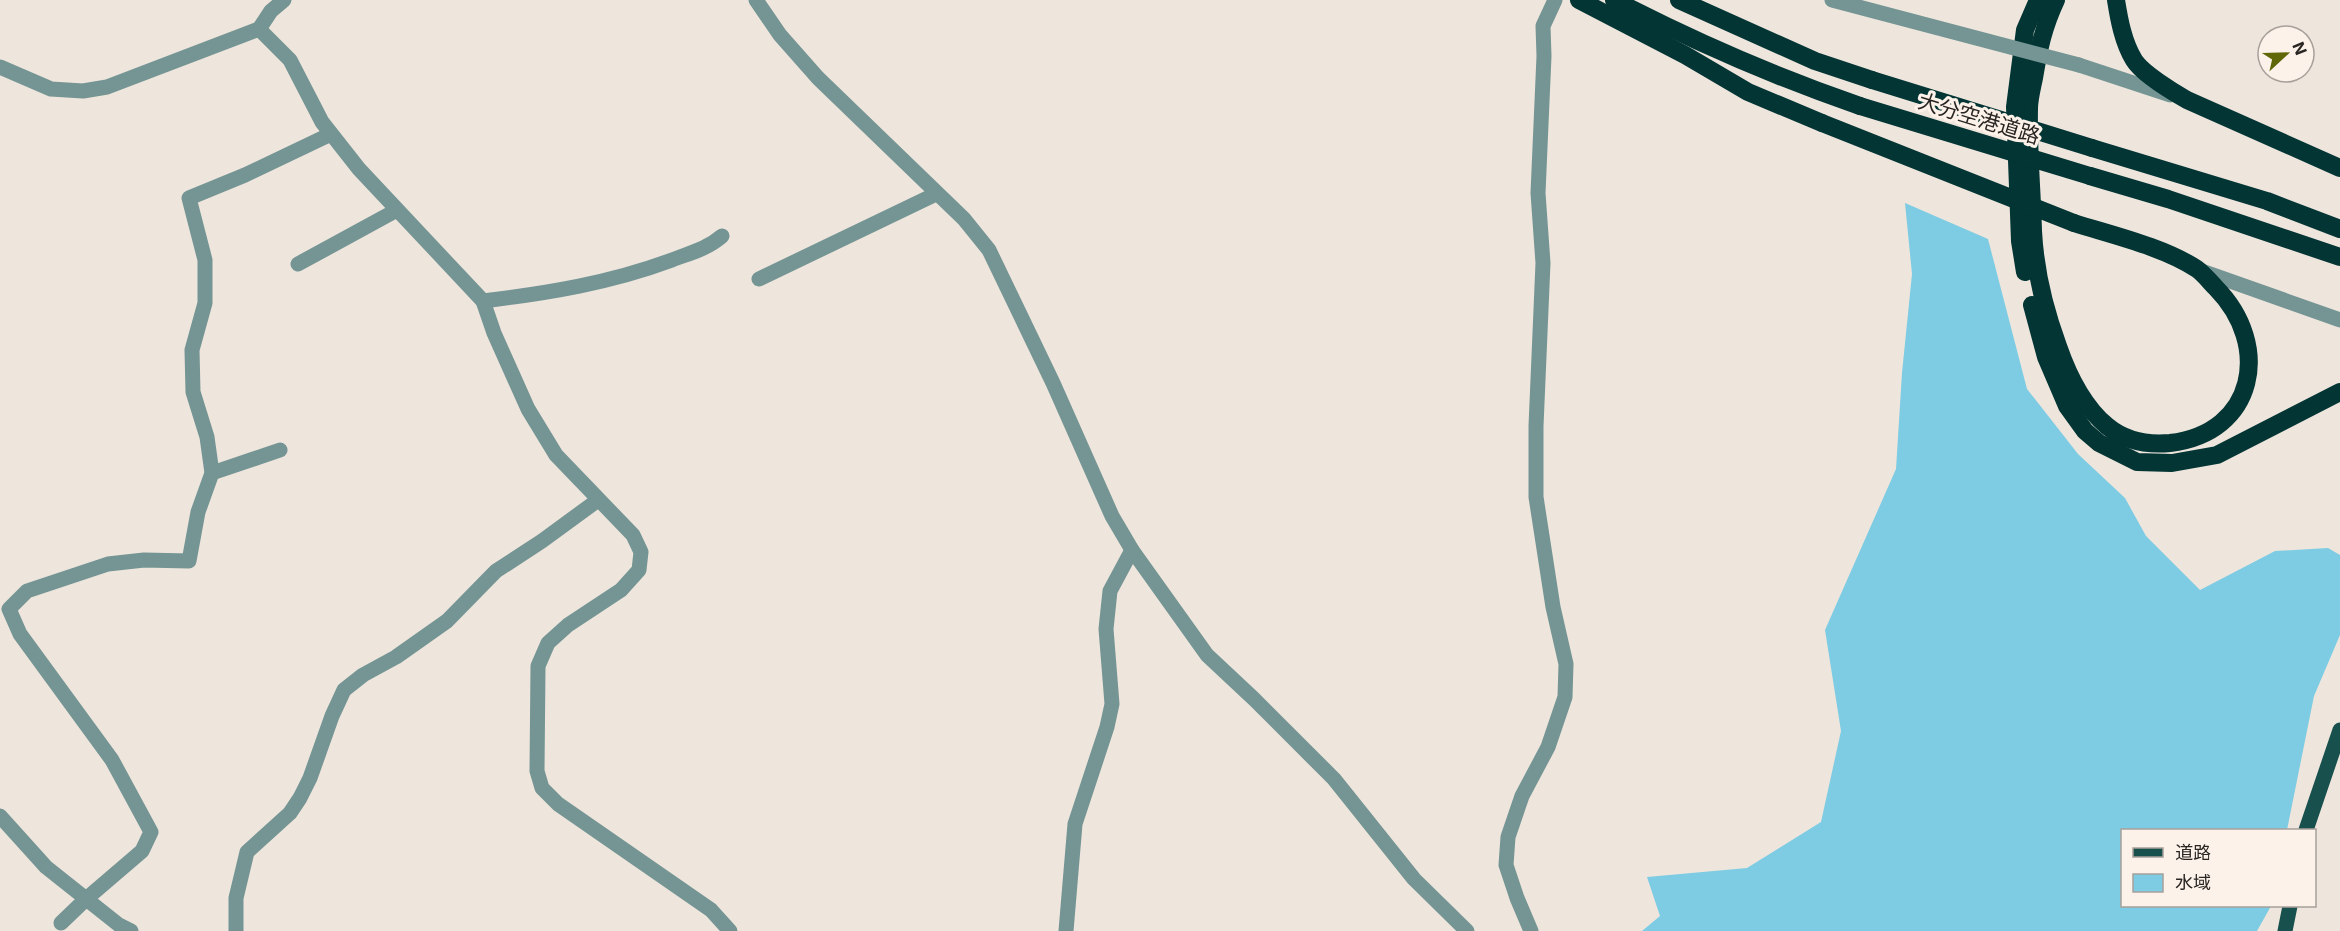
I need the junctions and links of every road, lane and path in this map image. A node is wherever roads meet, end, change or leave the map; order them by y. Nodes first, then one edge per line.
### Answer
1 (284, 0) edge
2 (756, 0) edge
3 (1555, 0) edge
4 (1579, 0) edge
5 (1614, 0) edge
6 (1679, 0) edge
7 (1832, 0) edge
8 (2038, 0) edge
9 (2056, 0) edge
10 (2116, 0) edge
11 (259, 29) junction
12 (0, 67) edge
13 (2187, 100) junction
14 (331, 134) junction
15 (2340, 168) edge
16 (936, 194) junction
17 (397, 210) junction
18 (2340, 229) edge
19 (722, 236) dead end
20 (2340, 257) edge
21 (298, 264) dead end
22 (2198, 269) junction
23 (759, 279) dead end
24 (483, 301) junction
25 (2340, 320) edge
26 (2340, 392) edge
27 (280, 450) dead end
28 (212, 473) junction
29 (598, 500) junction
30 (1132, 550) junction
31 (2340, 730) edge
32 (0, 816) edge
33 (2307, 829) edge
34 (86, 898) junction
35 (2290, 907) edge
36 (61, 923) dead end
37 (131, 931) edge
38 (236, 931) edge
39 (730, 931) edge
40 (1066, 931) edge
41 (1467, 931) edge
42 (1531, 931) edge
43 (2286, 931) edge

1 - 11 street
2 - 16 street
3 - 42 street
4 - 22 highway, bridge
5 - 20 highway, 大分空港道路, bridge
6 - 18 highway, 大分空港道路, bridge
7 - 13 street, bridge
8 - 26 highway
9 - 22 highway
10 - 13 highway
11 - 12 street
11 - 14 street
13 - 15 highway
14 - 17 street
14 - 28 street
16 - 23 street
16 - 30 street
17 - 21 street
17 - 24 street
19 - 24 street
22 - 25 street
24 - 29 street
27 - 28 street
28 - 34 street
29 - 38 street
29 - 39 street
30 - 40 street
30 - 41 street
31 - 33 main road
32 - 34 street
34 - 36 street
34 - 37 street
35 - 43 main road

